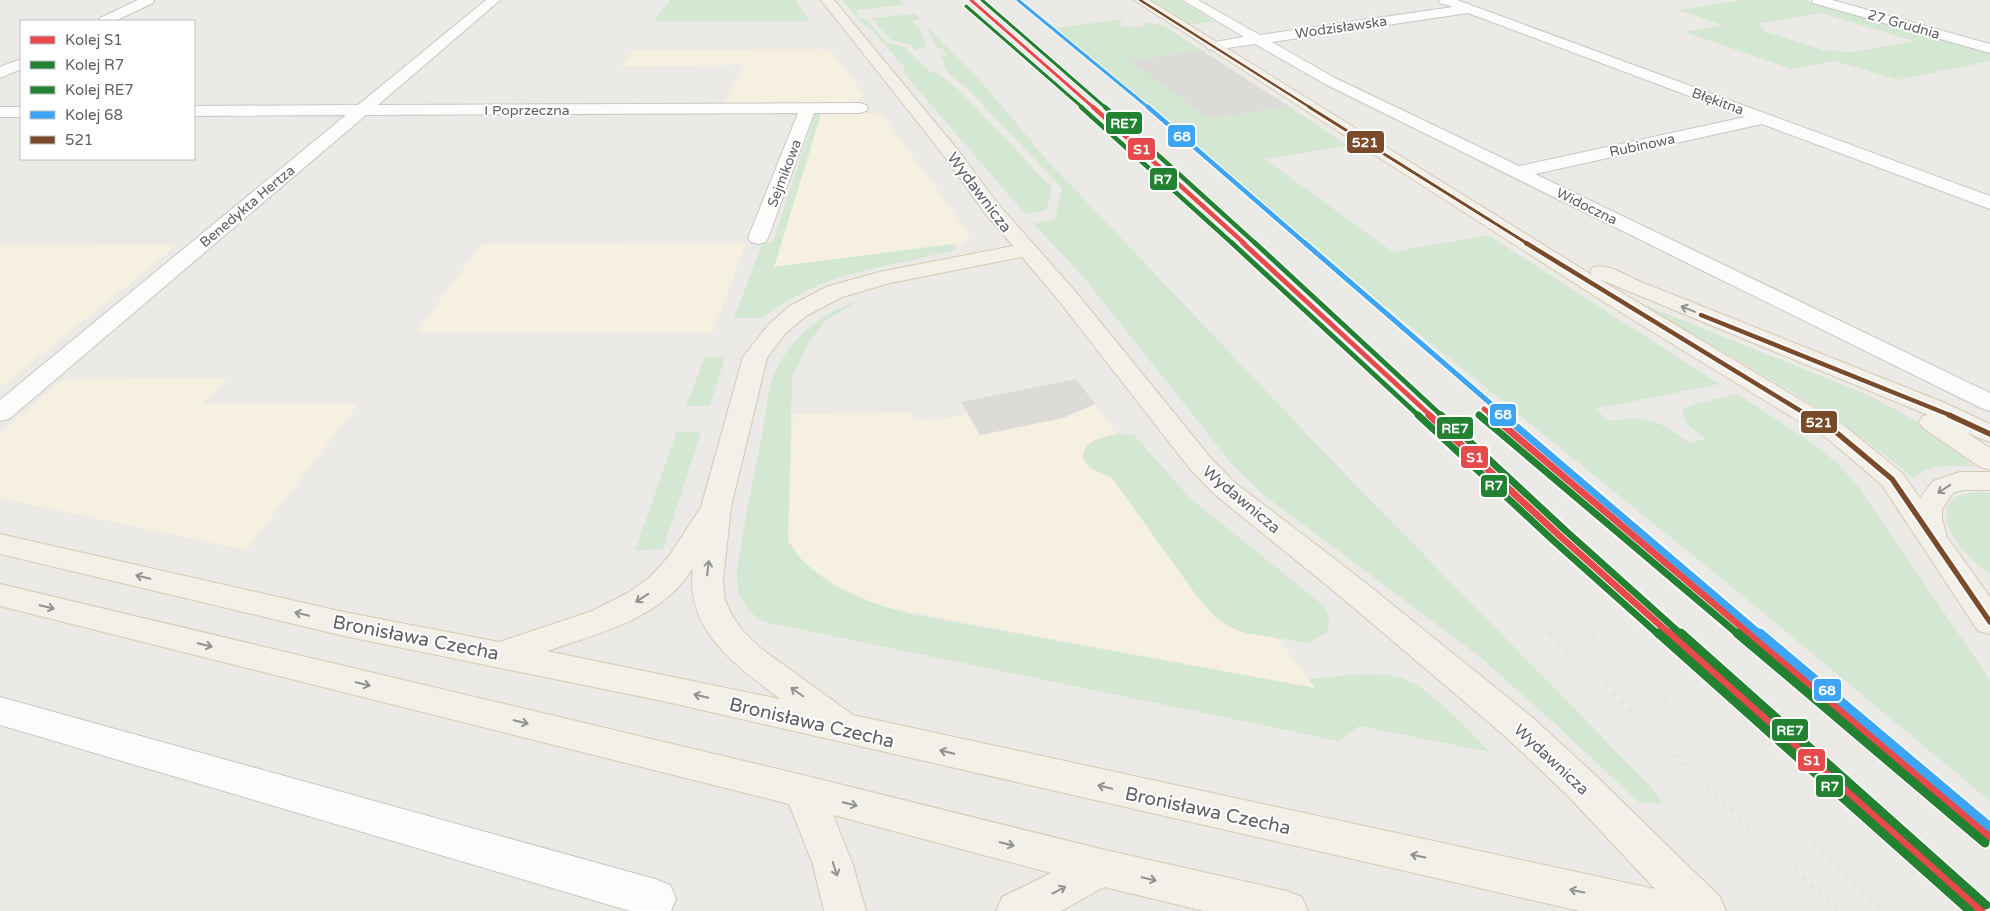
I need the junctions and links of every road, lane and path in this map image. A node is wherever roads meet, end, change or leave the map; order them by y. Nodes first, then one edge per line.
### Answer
1 (148, 0) edge
2 (494, 0) edge
3 (827, 0) edge
4 (1140, 0) edge
5 (1189, 0) edge
6 (1445, 0) edge
7 (1818, 0) edge
8 (1469, 9) junction
9 (106, 20) edge
10 (1258, 39) junction
11 (1213, 46) junction
12 (1990, 48) edge
13 (20, 63) edge
14 (0, 73) edge
15 (808, 108) junction
16 (860, 108) dead end
17 (361, 110) junction
18 (195, 111) edge
19 (0, 112) edge
20 (20, 112) edge
21 (1765, 118) junction
22 (1518, 172) junction
23 (1990, 203) edge
24 (1485, 216) junction
25 (758, 238) dead end
26 (1026, 250) junction
27 (1879, 387) junction
28 (1990, 403) edge
29 (0, 413) edge
30 (1990, 434) edge
31 (1990, 461) edge
32 (1990, 482) edge
33 (716, 506) junction
34 (1935, 540) junction
35 (0, 544) edge
36 (1990, 591) edge
37 (0, 595) edge
38 (1990, 622) edge
39 (501, 654) junction
40 (0, 711) edge
41 (851, 731) junction
42 (803, 791) junction
43 (1101, 868) junction
44 (656, 899) dead end
45 (845, 911) edge
46 (1017, 911) edge
47 (1287, 911) edge
48 (1668, 911) edge
49 (1705, 911) edge

1 - 9 street
2 - 17 street, Benedykta Hertza
3 - 26 main road, Wydawnicza
4 - 11 main road
5 - 10 street, Widoczna
6 - 8 street, Błękitna
7 - 12 street, 27 Grudnia
8 - 10 street, Wodzisławska
8 - 21 street, Błękitna
10 - 11 street, Wodzisławska
10 - 22 street, Widoczna
11 - 24 main road
13 - 14 street
15 - 16 street, I Poprzeczna
15 - 17 street, I Poprzeczna
15 - 25 street, Sejmikowa
17 - 18 street, I Poprzeczna
17 - 29 street, Benedykta Hertza
19 - 20 street
21 - 22 street, Rubinowa
21 - 23 street, Błękitna
22 - 28 street, Widoczna
27 -> 24 main road
24 - 34 main road
26 - 33 main road
26 - 49 main road, Wydawnicza
27 - 30 main road
27 - 31 main road
32 -> 34 main road
33 -> 39 main road
41 -> 33 main road
34 - 36 main road
34 - 38 main road
39 -> 35 main road, Bronisława Czecha
37 -> 42 main road
41 -> 39 main road, Bronisława Czecha
40 - 44 street
48 -> 41 main road, Bronisława Czecha
42 -> 43 main road
42 -> 45 main road
46 -> 43 main road
43 -> 47 main road

